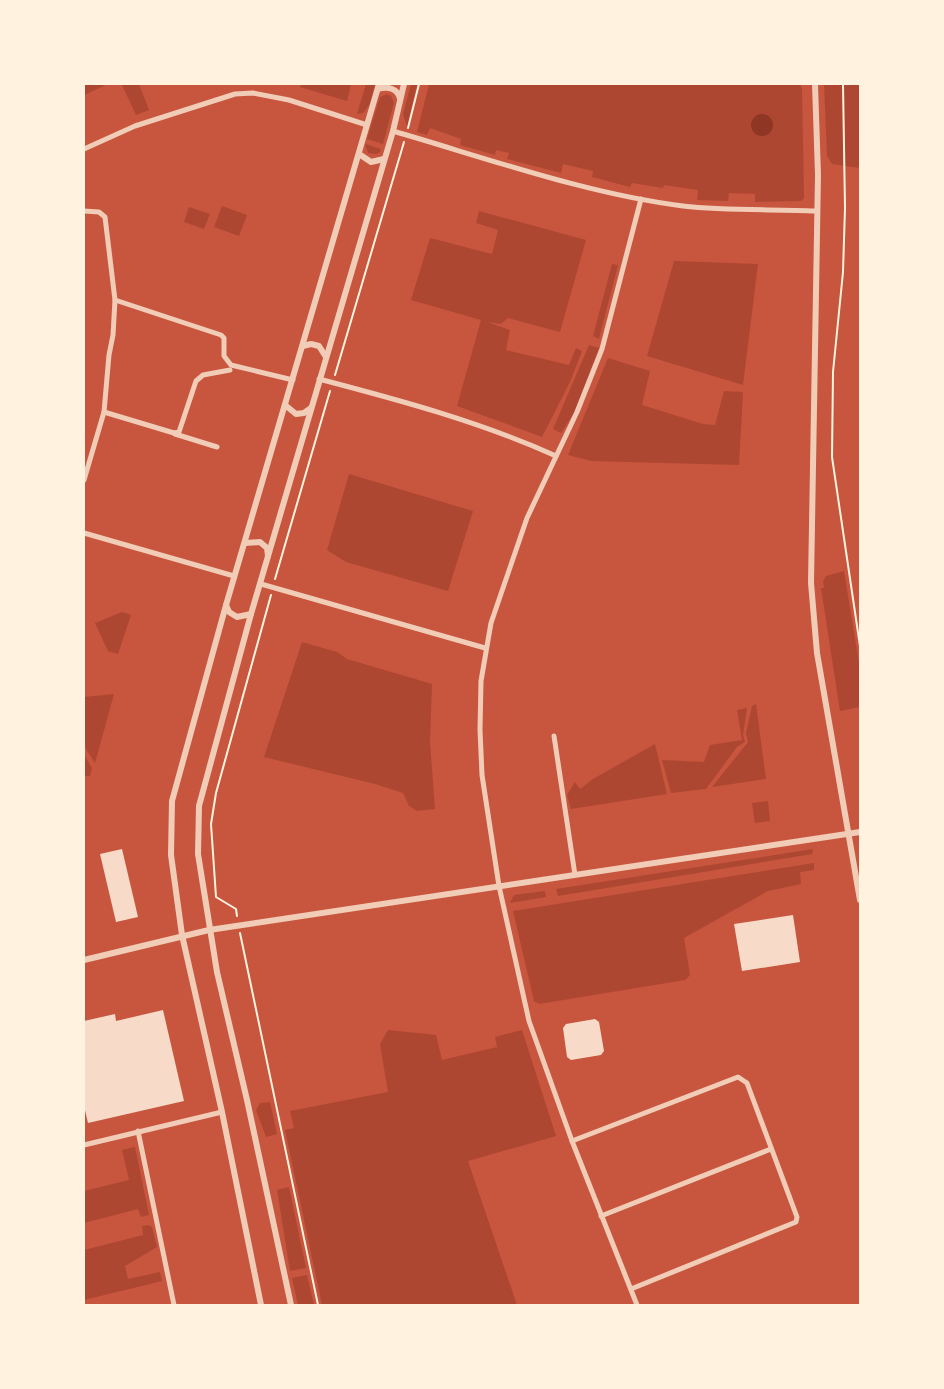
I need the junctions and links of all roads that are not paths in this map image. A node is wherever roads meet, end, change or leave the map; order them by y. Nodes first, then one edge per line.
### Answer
1 (404, 84) edge
2 (814, 84) edge
3 (378, 86) edge
4 (400, 99) junction
5 (367, 125) junction
6 (393, 131) junction
7 (84, 149) edge
8 (359, 154) junction
9 (384, 159) junction
10 (641, 199) junction
11 (84, 211) edge
12 (816, 211) junction
13 (115, 300) junction
14 (303, 346) junction
15 (326, 358) junction
16 (230, 370) dead end
17 (293, 380) junction
18 (319, 380) junction
19 (286, 405) junction
20 (310, 408) junction
21 (104, 412) junction
22 (174, 433) junction
23 (217, 447) dead end
24 (556, 456) junction
25 (84, 480) edge
26 (84, 533) edge
27 (245, 543) junction
28 (268, 557) junction
29 (234, 576) junction
30 (261, 584) junction
31 (226, 605) junction
32 (251, 614) junction
33 (486, 648) junction
34 (554, 736) dead end
35 (860, 832) edge
36 (849, 834) junction
37 (575, 875) junction
38 (499, 886) junction
39 (860, 900) edge
40 (209, 930) junction
41 (182, 935) junction
42 (84, 960) edge
43 (222, 1112) junction
44 (138, 1131) junction
45 (572, 1141) junction
46 (84, 1145) edge
47 (772, 1149) junction
48 (601, 1216) junction
49 (631, 1289) junction
50 (174, 1305) edge
51 (261, 1305) edge
52 (291, 1305) edge
53 (637, 1305) edge

1 - 4 street
2 - 12 street
3 - 4 street
3 - 5 street
4 - 6 street
5 - 7 street
5 - 8 street
6 - 9 street
6 - 10 street
8 - 9 street
8 - 14 street
9 - 15 street
10 - 12 street
10 - 24 street
11 - 13 street
12 - 36 street
13 - 17 street
13 - 21 street
14 - 15 street
14 - 17 street
15 - 18 street
16 - 22 street
17 - 19 street
18 - 20 street
18 - 24 street
19 - 20 street
19 - 27 street
20 - 28 street
21 - 22 street
21 - 25 street
22 - 23 street
24 - 33 street
26 - 29 street
27 - 28 street
27 - 29 street
28 - 30 street
29 - 31 street
30 - 32 street
30 - 33 street
31 - 32 street
31 - 41 street
32 - 40 street
33 - 38 street
34 - 37 street
35 - 36 street
36 - 37 street
36 - 39 street
37 - 38 street
38 - 40 street
38 - 45 street
40 - 41 street
40 - 52 street
41 - 42 street
41 - 43 street
43 - 44 street
43 - 51 street
44 - 46 street
44 - 50 street
45 - 47 street
45 - 48 street
47 - 48 street
47 - 49 street
48 - 49 street
49 - 53 street

